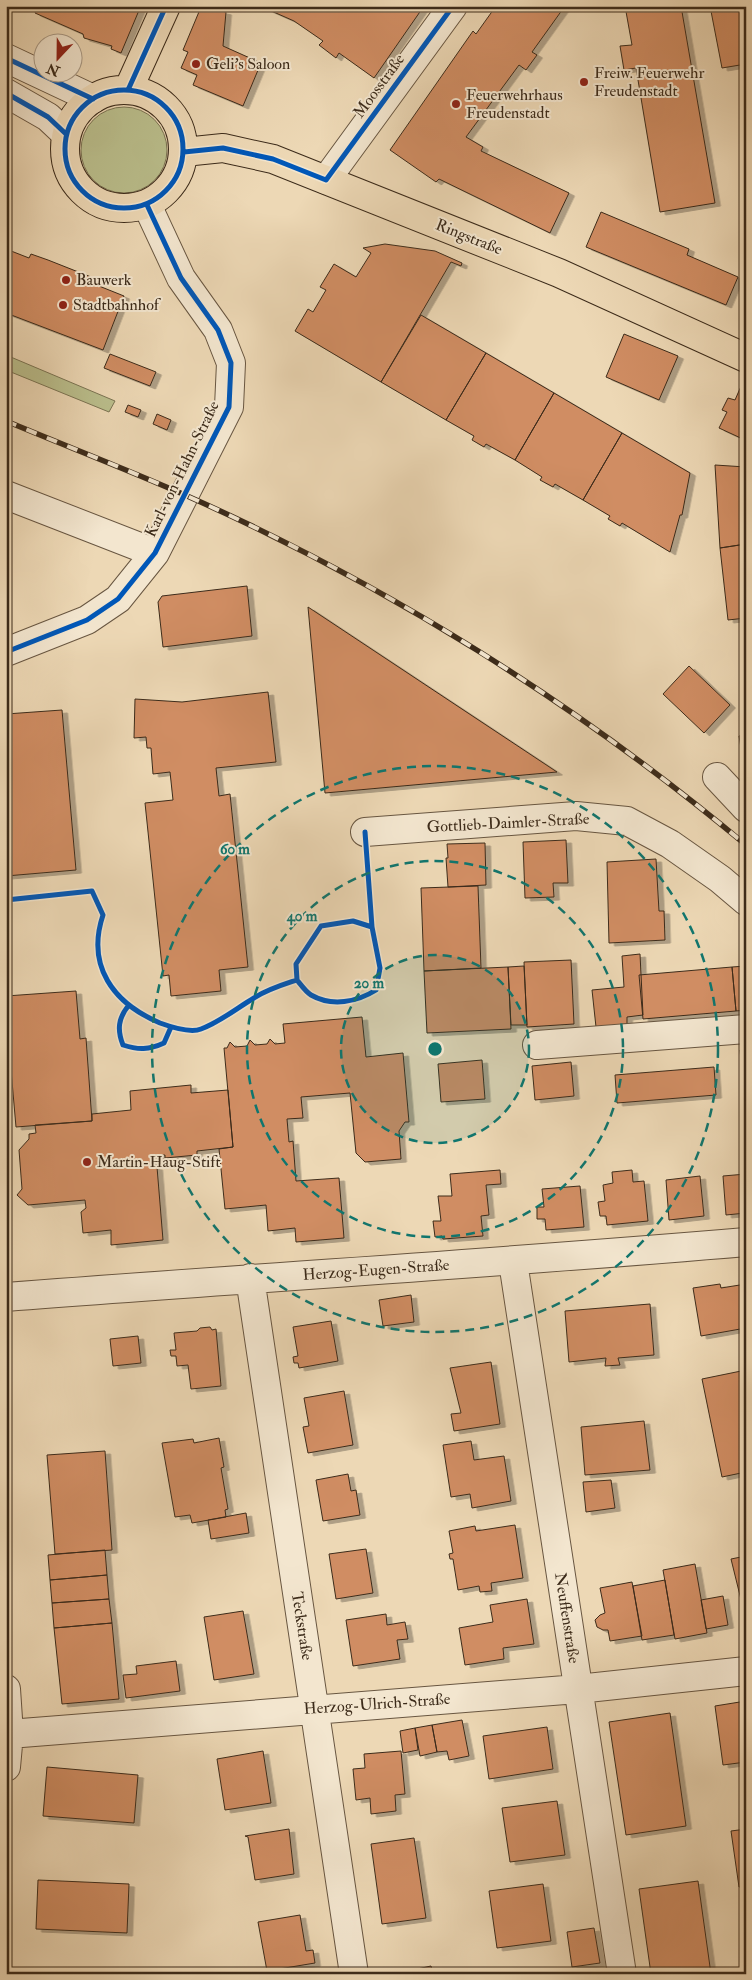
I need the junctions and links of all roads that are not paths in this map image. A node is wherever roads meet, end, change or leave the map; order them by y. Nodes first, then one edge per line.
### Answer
1 (166, 6) edge
2 (453, 6) edge
3 (6, 58) edge
4 (128, 90) junction
5 (6, 93) edge
6 (93, 99) junction
7 (66, 134) junction
8 (184, 152) junction
9 (326, 180) junction
10 (147, 205) junction
11 (746, 358) edge
12 (6, 494) edge
13 (155, 553) junction
14 (6, 652) edge
15 (718, 777) dead end
16 (746, 808) edge
17 (365, 832) dead end
18 (746, 901) edge
19 (746, 1029) edge
20 (537, 1045) dead end
21 (746, 1242) edge
22 (513, 1262) junction
23 (250, 1278) junction
24 (6, 1297) edge
25 (746, 1671) edge
26 (6, 1689) edge
27 (578, 1689) junction
28 (315, 1709) junction
29 (8, 1734) junction
30 (6, 1767) edge
31 (354, 1974) edge
32 (622, 1974) edge

1 - 4 main road
2 - 9 street, Moosstraße
3 - 6 street
4 - 6 main road
4 - 8 main road
5 - 7 street
6 - 7 main road
7 - 10 main road
8 - 9 main road, Ringstraße
8 - 10 main road
9 - 11 main road, Ringstraße
10 - 13 street, Karl-von-Hahn-Straße
12 - 13 street
13 - 14 street, Karl-von-Hahn-Straße
15 - 16 street
17 - 18 street, Gottlieb-Daimler-Straße
19 - 20 street
21 - 22 street, Herzog-Eugen-Straße
22 - 23 street, Herzog-Eugen-Straße
22 - 27 street, Neuffenstraße
23 - 24 street, Herzog-Eugen-Straße
23 - 28 street, Teckstraße
25 - 27 street, Herzog-Ulrich-Straße
26 - 29 street
27 - 28 street, Herzog-Ulrich-Straße
27 - 32 street, Neuffenstraße
28 - 29 street, Herzog-Ulrich-Straße
28 - 31 street, Teckstraße
29 - 30 street

